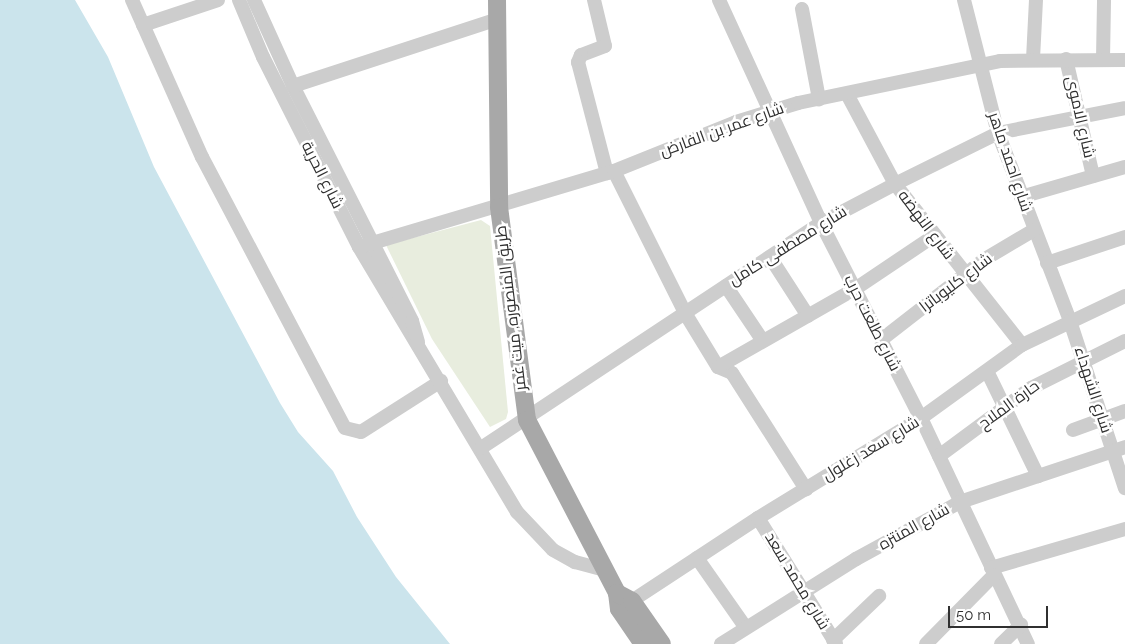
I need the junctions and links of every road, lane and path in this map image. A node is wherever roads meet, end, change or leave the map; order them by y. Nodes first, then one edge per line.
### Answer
1 (132, 0) edge
2 (218, 0) edge
3 (239, 0) edge
4 (254, 0) edge
5 (497, 0) edge
6 (594, 0) edge
7 (719, 0) edge
8 (964, 0) edge
9 (1036, 0) edge
10 (1104, 0) edge
11 (802, 9) dead end
12 (498, 19) junction
13 (143, 25) junction
14 (269, 54) junction
15 (1066, 58) junction
16 (1033, 59) junction
17 (1103, 60) junction
18 (1125, 60) edge
19 (979, 66) junction
20 (293, 86) junction
21 (847, 94) junction
22 (819, 99) junction
23 (1125, 108) edge
24 (768, 111) junction
25 (1078, 117) junction
26 (998, 133) junction
27 (1125, 166) edge
28 (610, 172) junction
29 (1094, 176) junction
30 (895, 184) junction
31 (1021, 197) junction
32 (499, 207) junction
33 (821, 223) junction
34 (1034, 230) junction
35 (934, 236) junction
36 (1125, 237) edge
37 (374, 241) junction
38 (359, 247) junction
39 (770, 257) junction
40 (1047, 262) junction
41 (965, 276) junction
42 (726, 286) junction
43 (855, 289) junction
44 (1125, 296) edge
45 (685, 312) junction
46 (808, 316) junction
47 (1070, 321) junction
48 (881, 340) junction
49 (1125, 341) edge
50 (418, 342) junction
51 (763, 342) junction
52 (1022, 345) junction
53 (1083, 360) junction
54 (718, 367) junction
55 (987, 371) junction
56 (441, 381) junction
57 (1005, 408) junction
58 (1125, 411) edge
59 (921, 418) junction
60 (527, 420) junction
61 (1102, 420) junction
62 (1073, 430) dead end
63 (481, 448) junction
64 (1119, 449) edge
65 (939, 456) junction
66 (1038, 476) junction
67 (1125, 488) edge
68 (806, 489) junction
69 (960, 502) junction
70 (758, 518) junction
71 (1125, 529) edge
72 (697, 558) junction
73 (604, 570) junction
74 (993, 571) junction
75 (804, 592) junction
76 (879, 596) dead end
77 (623, 601) junction
78 (1021, 625) junction
79 (746, 628) junction
80 (835, 642) edge
81 (643, 644) edge
82 (662, 644) edge
83 (721, 644) edge
84 (926, 644) edge
85 (1001, 644) edge
86 (1028, 644) edge

1 - 13 street
2 - 13 street
3 - 14 street, شارع الحرية
4 - 14 street, شارع الحرية
5 - 12 main road, طريق المنصوره, ميت غمر
6 - 28 street
7 - 24 street, شارع طلعت حرب
8 - 19 street, شارع احمد ماهر
9 - 16 street
10 - 17 street
11 - 22 street
12 - 20 street
12 - 32 main road, طريق المنصوره, ميت غمر
13 - 56 street
14 - 20 street, شارع الحرية
14 - 38 street, شارع الحرية
15 - 16 street, شارع عمر بن الفارض
15 - 17 street, شارع عمر بن الفارض
15 - 25 street, شارع الاموى
16 - 19 street, شارع عمر بن الفارض
17 - 18 street, شارع عمر بن الفارض
19 - 21 street, شارع عمر بن الفارض
19 - 26 street, شارع احمد ماهر
20 - 37 street, شارع الحرية
21 - 22 street, شارع عمر بن الفارض
21 - 30 street, شارع النهضه
22 - 24 street, شارع عمر بن الفارض
23 - 25 street, شارع مصطفى كامل
24 - 28 street, شارع عمر بن الفارض
24 - 33 street, شارع طلعت حرب
25 - 26 street, شارع مصطفى كامل
25 - 29 street, شارع الاموى
26 - 30 street, شارع مصطفى كامل
26 - 31 street, شارع احمد ماهر
27 - 29 street
28 - 32 street, شارع عمر بن الفارض
28 - 45 street
29 - 31 street
30 - 33 street, شارع مصطفى كامل
30 - 35 street, شارع النهضه
31 - 34 street, شارع احمد ماهر
32 - 37 street, شارع عمر بن الفارض
32 - 60 main road, طريق المنصوره, ميت غمر
33 - 39 street, شارع مصطفى كامل
33 - 43 street, شارع طلعت حرب
34 - 40 street, شارع احمد ماهر
34 - 41 street, شارع كليوباترا
35 - 41 street, شارع النهضه
35 - 43 street
36 - 40 street
37 - 38 street, شارع عمر بن الفارض
37 - 50 street, شارع الحرية
38 - 50 street, شارع الحرية
39 - 42 street, شارع مصطفى كامل
39 - 46 street
40 - 47 street, شارع احمد ماهر
41 - 48 street, شارع كليوباترا
41 - 52 street, شارع النهضه
42 - 45 street, شارع مصطفى كامل
42 - 51 street
43 - 46 street
43 - 48 street, شارع طلعت حرب
44 - 47 street, شارع سعد زغلول
45 - 54 street
45 - 60 street, شارع مصطفى كامل
46 - 51 street
47 - 52 street, شارع سعد زغلول
47 - 53 street, شارع الشهداء
48 - 59 street, شارع طلعت حرب
49 - 53 street, حارة الملاح
50 - 56 street, شارع الحرية
51 - 54 street
52 - 55 street, شارع سعد زغلول
53 - 57 street, حارة الملاح
53 - 61 street, شارع الشهداء
54 - 68 street
55 - 57 street
55 - 59 street, شارع سعد زغلول
56 - 63 street, شارع الحرية
57 - 65 street, حارة الملاح
57 - 66 street
58 - 61 street
59 - 65 street, شارع طلعت حرب
59 - 68 street, شارع سعد زغلول
60 - 63 street, شارع مصطفى كامل
60 - 73 main road, طريق المنصوره, ميت غمر
61 - 62 street
61 - 64 street, شارع الشهداء
63 - 73 street, شارع الحرية
64 - 66 street, شارع المنتزه
64 - 67 street, شارع الشهداء
65 - 69 street, شارع طلعت حرب
66 - 69 street, شارع المنتزه
68 - 70 street, شارع سعد زغلول
69 - 74 street, شارع طلعت حرب
69 - 75 street, شارع المنتزه
70 - 72 street, شارع سعد زغلول
70 - 75 street, شارع محمد سعد
71 - 74 street
72 - 77 street, شارع سعد زغلول
72 - 79 street
73 - 77 main road, طريق المنصوره, ميت غمر
74 - 78 street, شارع طلعت حرب
74 - 84 street
75 - 79 street, شارع المنتزه
75 - 80 street, شارع محمد سعد
76 - 80 street
77 - 81 main road, طريق المنصوره, ميت غمر
77 - 82 main road, طريق المنصوره, ميت غمر
78 - 85 street
78 - 86 street, شارع طلعت حرب
79 - 83 street, شارع المنتزه

